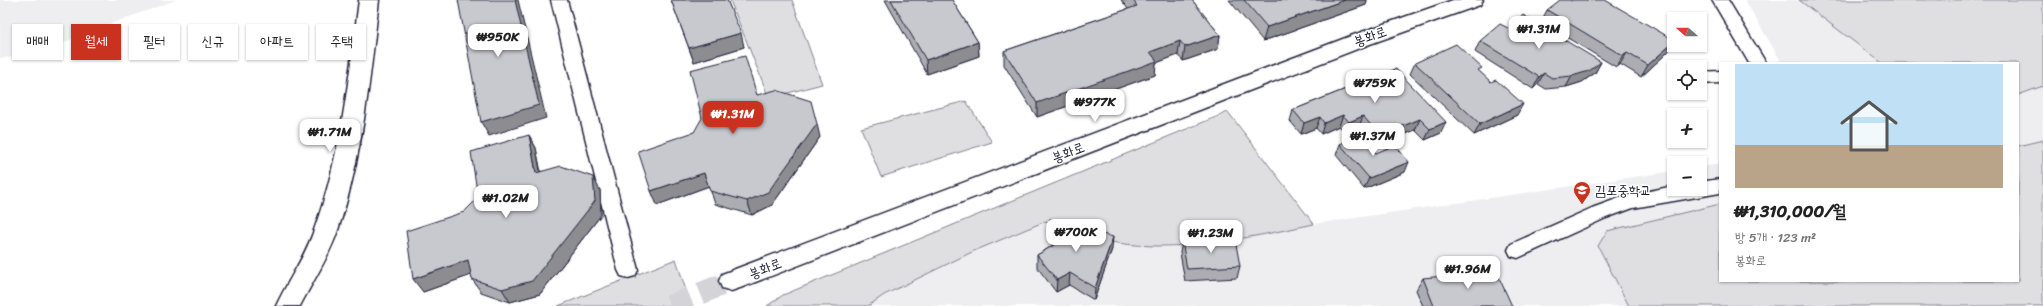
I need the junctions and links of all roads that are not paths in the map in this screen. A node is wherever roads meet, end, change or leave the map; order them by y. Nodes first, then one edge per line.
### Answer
1 (369, 0) edge
2 (559, 0) edge
3 (1473, 0) edge
4 (1720, 0) edge
5 (1757, 62) edge
6 (1719, 77) edge
7 (1707, 78) edge
8 (1719, 186) edge
9 (1518, 250) dead end
10 (628, 270) dead end
11 (731, 281) tunnel mouth
12 (288, 306) edge

1 - 12 street
2 - 10 lane
3 - 11 street, 봉화로
4 - 5 lane
6 - 7 lane
8 - 9 lane

